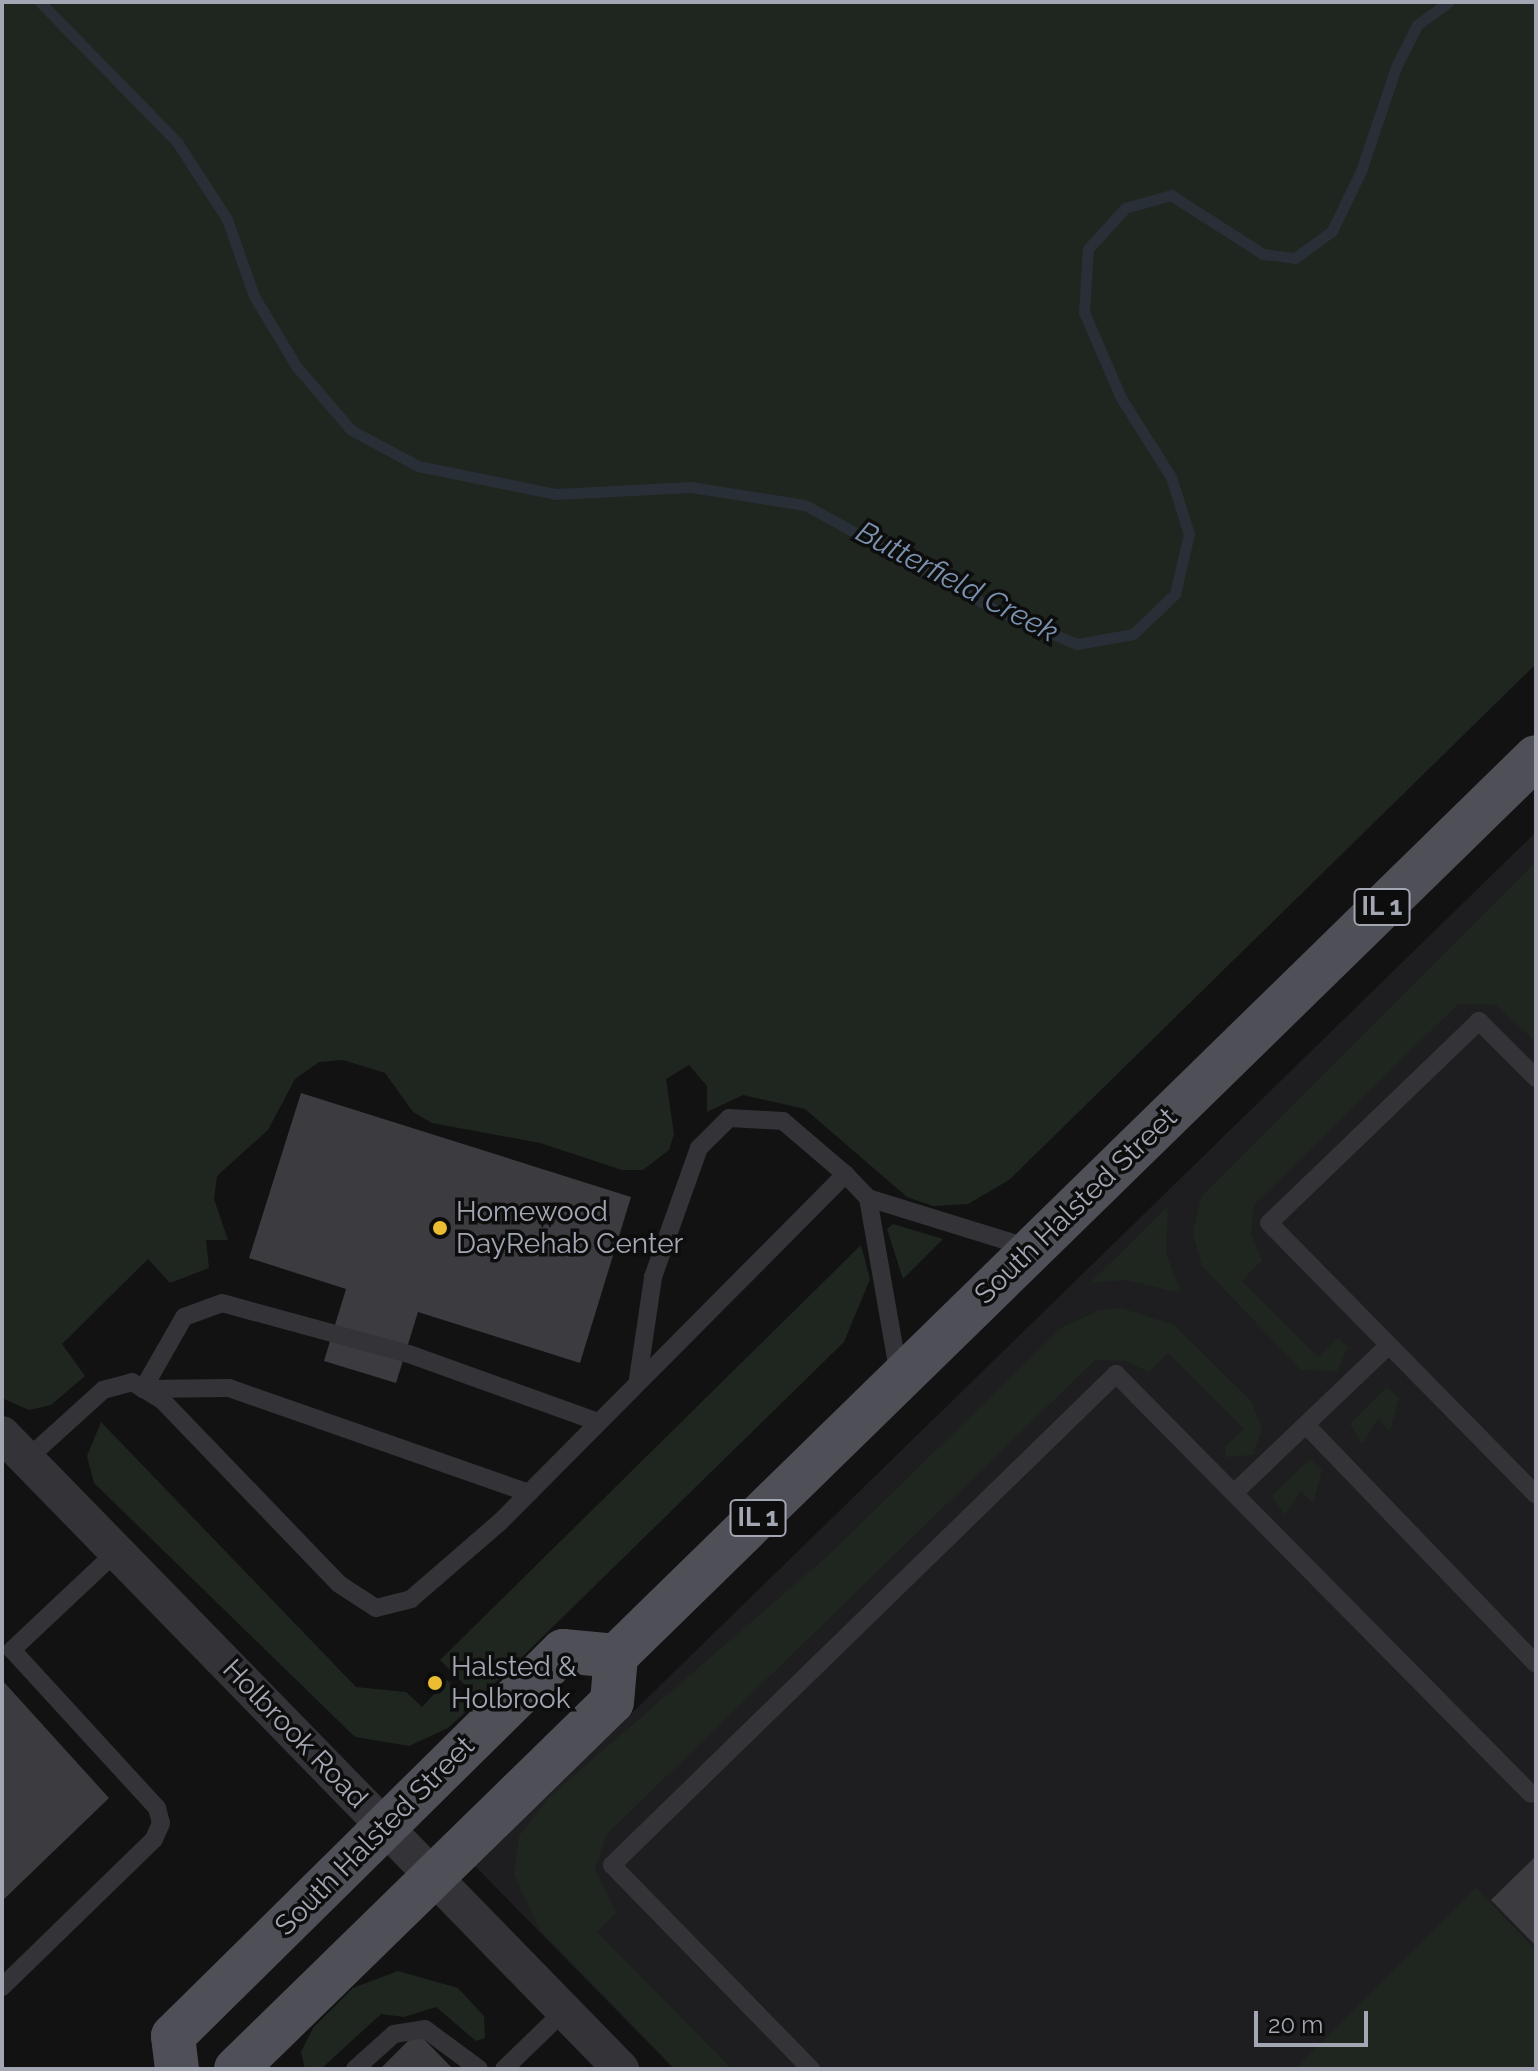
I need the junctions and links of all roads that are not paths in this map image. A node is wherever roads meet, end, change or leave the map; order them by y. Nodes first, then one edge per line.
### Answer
1 (1536, 757) edge
2 (1536, 1078) edge
3 (845, 1174) junction
4 (868, 1198) junction
5 (1033, 1249) junction
6 (1389, 1345) junction
7 (638, 1379) junction
8 (900, 1379) junction
9 (143, 1389) junction
10 (598, 1422) junction
11 (1307, 1426) junction
12 (2, 1434) edge
13 (27, 1459) junction
14 (529, 1493) junction
15 (1234, 1493) junction
16 (1536, 1495) edge
17 (116, 1552) junction
18 (7, 1655) edge
19 (616, 1656) junction
20 (1536, 1664) edge
21 (1531, 1794) dead end
22 (384, 1826) junction
23 (433, 1876) junction
24 (2, 1987) edge
25 (564, 2011) junction
26 (248, 2065) edge
27 (177, 2069) edge
28 (355, 2069) edge
29 (479, 2069) edge
30 (504, 2069) edge
31 (621, 2069) edge
32 (811, 2069) edge

1 - 5 main road, South Halsted Street / IL 1
2 - 6 lane
3 - 4 lane
3 - 7 lane
3 - 7 lane
4 - 5 lane
4 - 8 lane
5 - 8 main road, South Halsted Street / IL 1
6 - 11 lane
6 - 16 lane
7 - 10 lane
8 - 19 main road, South Halsted Street / IL 1
9 - 10 lane
9 - 13 lane
9 - 14 lane
9 - 14 lane
10 - 14 lane
11 - 15 lane
11 - 20 lane
12 - 13 street, Holbrook Road
13 - 17 street, Holbrook Road
15 - 21 lane
15 - 32 lane
17 - 18 lane
17 - 22 street, Holbrook Road
18 - 24 lane
19 - 22 main road, South Halsted Street
19 - 23 main road
22 - 23 street, Holbrook Road
22 - 27 main road, South Halsted Street
23 - 25 street, Holbrook Road
23 - 26 main road
25 - 30 lane
25 - 31 street, Holbrook Road
28 - 29 lane

